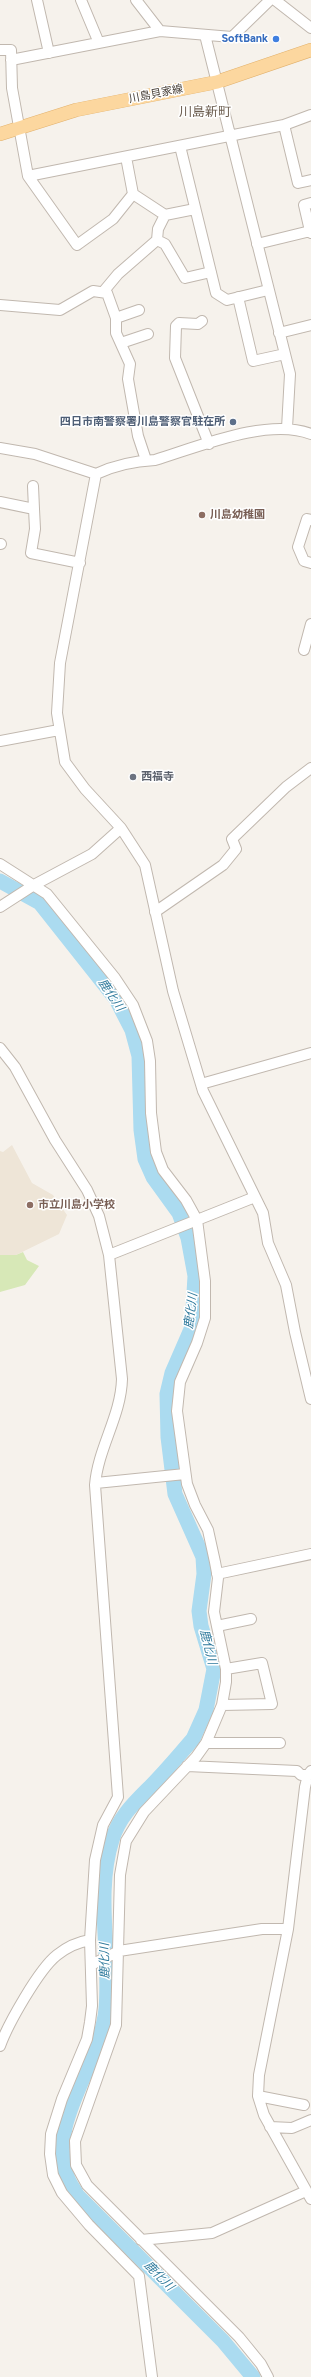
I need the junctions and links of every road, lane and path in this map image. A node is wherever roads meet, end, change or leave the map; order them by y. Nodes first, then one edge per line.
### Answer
1 (37, 0) edge
2 (81, 0) edge
3 (136, 0) edge
4 (270, 0) edge
5 (275, 0) edge
6 (285, 4) edge
7 (311, 28) edge
8 (160, 31) junction
9 (205, 35) junction
10 (99, 43) junction
11 (0, 50) edge
12 (311, 50) edge
13 (48, 53) junction
14 (11, 60) junction
15 (217, 82) junction
16 (311, 115) edge
17 (284, 125) junction
18 (18, 126) junction
19 (0, 134) edge
20 (231, 136) junction
21 (180, 146) junction
22 (126, 157) junction
23 (28, 176) junction
24 (311, 180) edge
25 (133, 194) junction
26 (311, 203) edge
27 (195, 209) junction
28 (165, 215) junction
29 (311, 232) edge
30 (157, 240) junction
31 (257, 244) junction
32 (211, 272) junction
33 (268, 290) junction
34 (103, 292) junction
35 (238, 297) junction
36 (0, 305) edge
37 (139, 310) dead end
38 (116, 318) junction
39 (202, 321) dead end
40 (311, 325) edge
41 (279, 333) junction
42 (148, 334) dead end
43 (121, 343) junction
44 (284, 354) junction
45 (287, 428) junction
46 (311, 434) edge
47 (209, 444) junction
48 (0, 448) edge
49 (146, 460) junction
50 (96, 474) junction
51 (33, 486) dead end
52 (0, 502) edge
53 (34, 509) junction
54 (311, 520) edge
55 (80, 563) junction
56 (311, 563) edge
57 (311, 624) edge
58 (304, 650) dead end
59 (59, 730) junction
60 (0, 741) edge
61 (311, 768) edge
62 (122, 828) junction
63 (0, 864) edge
64 (32, 886) junction
65 (0, 894) edge
66 (11, 900) junction
67 (0, 907) edge
68 (155, 912) junction
69 (0, 1048) edge
70 (311, 1053) edge
71 (201, 1084) junction
72 (255, 1197) junction
73 (197, 1220) junction
74 (109, 1255) junction
75 (311, 1399) edge
76 (184, 1474) junction
77 (96, 1483) junction
78 (311, 1554) edge
79 (217, 1574) junction
80 (251, 1619) dead end
81 (217, 1626) junction
82 (226, 1669) junction
83 (222, 1705) junction
84 (206, 1743) junction
85 (280, 1743) dead end
86 (187, 1766) junction
87 (309, 1773) edge
88 (288, 1929) junction
89 (90, 1940) junction
90 (119, 1951) junction
91 (93, 1964) junction
92 (0, 2046) edge
93 (258, 2096) junction
94 (304, 2105) dead end
95 (311, 2120) edge
96 (270, 2127) junction
97 (309, 2195) edge
98 (141, 2240) junction
99 (152, 2377) edge
100 (268, 2377) edge

1 - 13 street
2 - 10 street
3 - 8 street
4 - 9 street
5 - 6 street
6 - 7 street
8 - 9 street
8 - 10 street
9 - 15 street
10 - 13 street
11 - 14 street
12 - 15 main road, 川島貝家線
13 - 14 street
14 - 18 street
15 - 18 main road, 川島貝家線
15 - 20 street
16 - 17 street
17 - 20 street
17 - 24 street
18 - 19 main road, 川島貝家線
18 - 23 street
20 - 21 street
20 - 31 street
21 - 22 street
21 - 27 street
22 - 23 street
22 - 25 street
23 - 25 street
25 - 28 street
26 - 29 street
27 - 28 street
27 - 32 street
28 - 30 street
29 - 31 street
30 - 32 street
30 - 34 street
31 - 33 street
32 - 35 street
33 - 35 street
33 - 41 street
34 - 36 street
34 - 38 street
35 - 44 street
37 - 38 street
38 - 43 street
39 - 47 street
40 - 41 street
41 - 44 street
42 - 43 street
43 - 49 street
44 - 45 street
45 - 46 street
45 - 47 street
47 - 49 street
48 - 50 street
49 - 50 street
50 - 55 street
51 - 53 street
52 - 53 street
53 - 55 street
54 - 56 street
55 - 59 street
57 - 58 street
59 - 60 street
59 - 62 street
61 - 68 street
62 - 64 street
62 - 68 street
63 - 64 street
64 - 66 street
64 - 73 street
65 - 66 street
66 - 67 street
68 - 71 street
69 - 74 street
70 - 71 street
71 - 72 street
72 - 73 street
72 - 75 street
73 - 74 street
73 - 76 street
74 - 77 street
76 - 77 street
76 - 79 street
77 - 89 street
78 - 79 street
79 - 81 street
80 - 81 street
81 - 82 street
82 - 83 street
82 - 83 street
83 - 84 street
84 - 85 street
84 - 86 street
86 - 87 street
86 - 90 street
87 - 88 street
88 - 90 street
88 - 93 street
89 - 91 street
89 - 92 street
90 - 91 street
90 - 98 street
91 - 99 street
93 - 94 street
93 - 96 street
95 - 96 street
96 - 97 street
97 - 98 street
98 - 100 street

